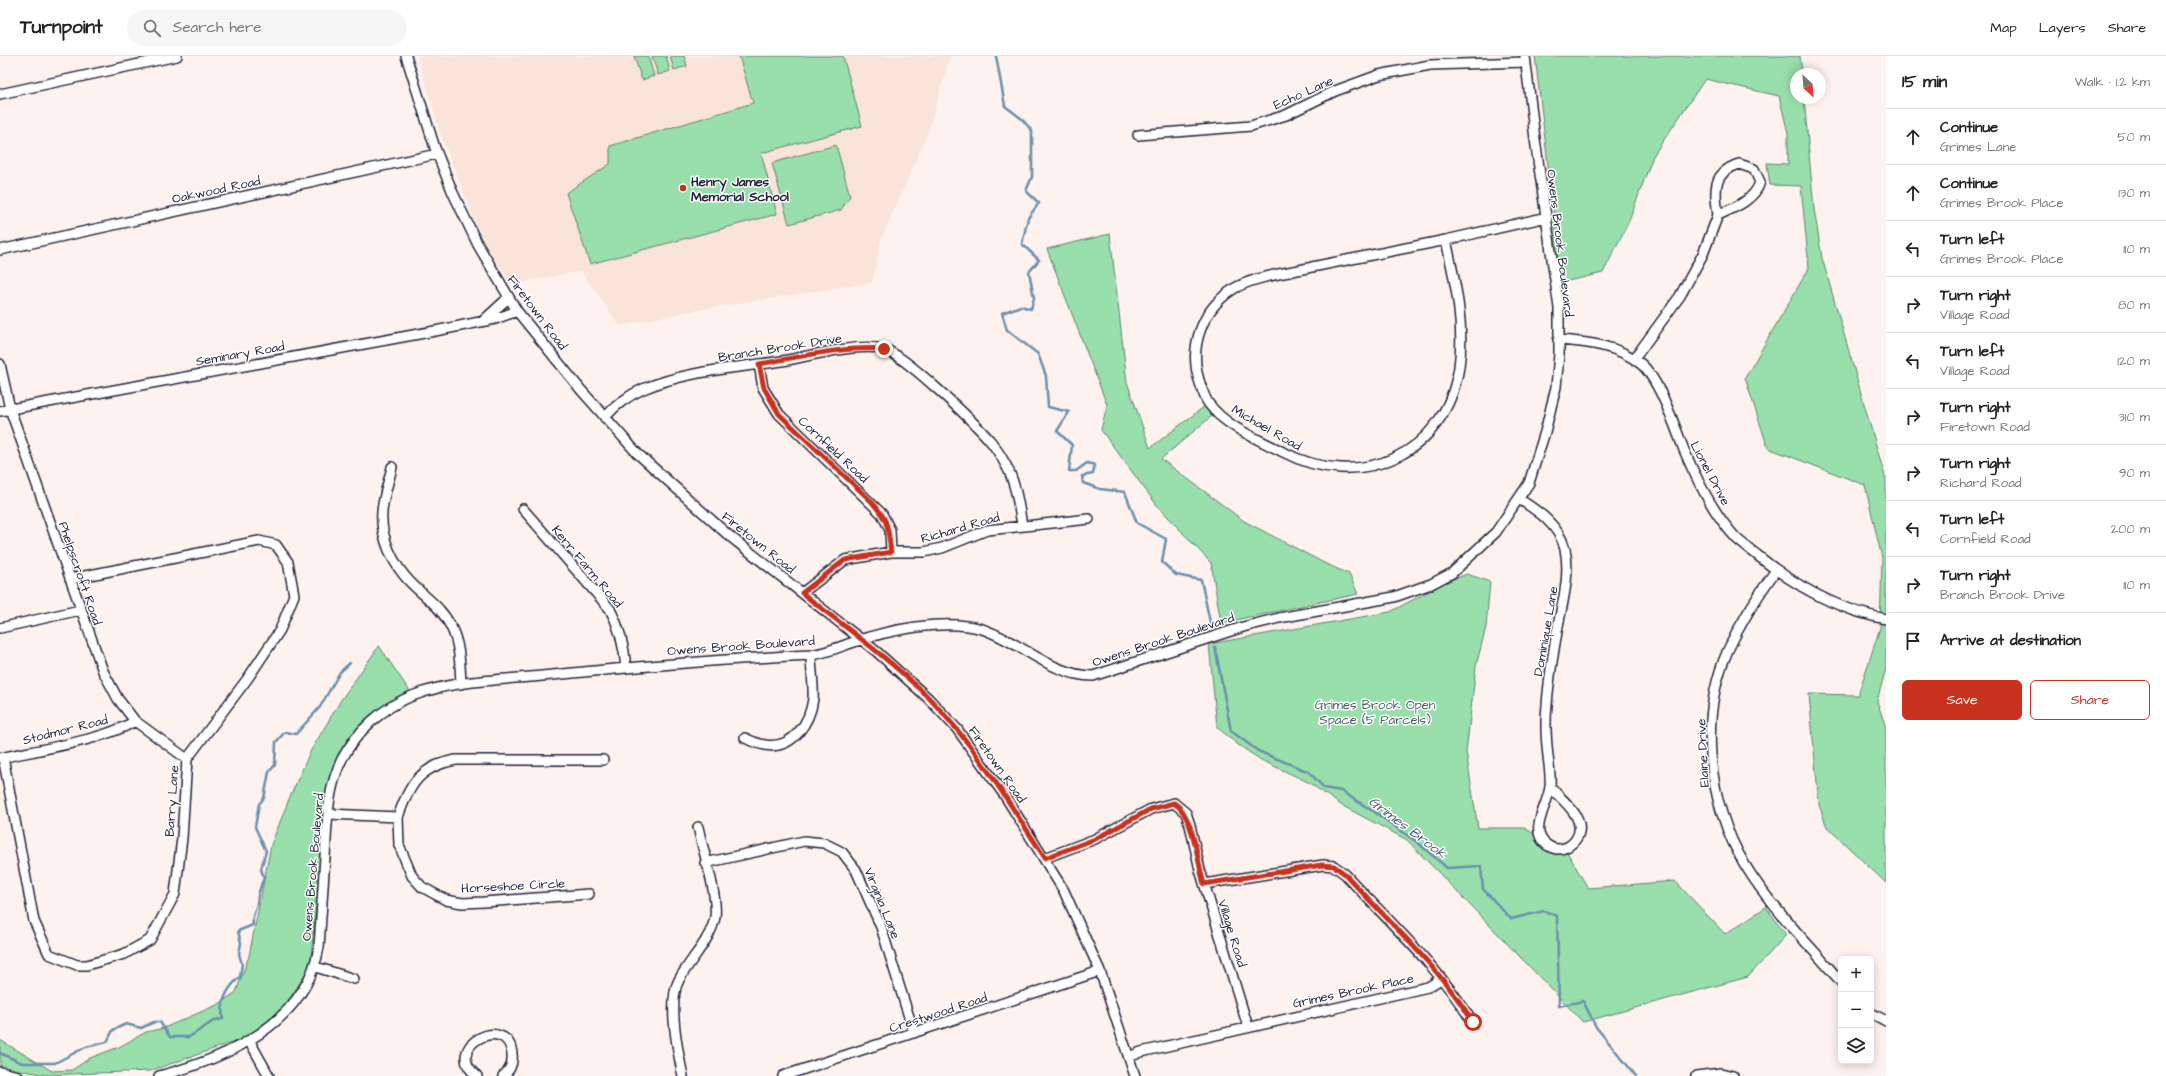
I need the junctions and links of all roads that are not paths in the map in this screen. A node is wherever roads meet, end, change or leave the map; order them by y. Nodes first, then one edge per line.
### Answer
1 (177, 56) edge
2 (406, 56) edge
3 (1525, 59) edge
4 (0, 94) edge
5 (1138, 135) dead end
6 (437, 154) junction
7 (1718, 215) junction
8 (1547, 217) junction
9 (1446, 240) junction
10 (0, 250) edge
11 (508, 298) junction
12 (517, 311) junction
13 (484, 320) junction
14 (1558, 340) junction
15 (1634, 359) junction
16 (0, 364) edge
17 (759, 364) junction
18 (10, 409) junction
19 (0, 411) edge
20 (605, 418) junction
21 (392, 467) dead end
22 (1519, 499) junction
23 (523, 509) dead end
24 (1089, 519) dead end
25 (1022, 525) junction
26 (891, 552) junction
27 (1776, 570) junction
28 (70, 579) junction
29 (802, 593) junction
30 (80, 610) junction
31 (1886, 619) edge
32 (0, 628) edge
33 (860, 640) junction
34 (811, 655) junction
35 (626, 667) junction
36 (461, 684) junction
37 (135, 721) junction
38 (744, 738) dead end
39 (2, 757) edge
40 (187, 759) junction
41 (602, 760) dead end
42 (1550, 787) junction
43 (328, 814) junction
44 (398, 817) junction
45 (698, 827) dead end
46 (1045, 858) junction
47 (705, 864) junction
48 (1204, 884) junction
49 (589, 894) dead end
50 (316, 967) junction
51 (1100, 971) junction
52 (354, 979) dead end
53 (1441, 979) junction
54 (1838, 979) edge
55 (1874, 1015) edge
56 (1886, 1021) edge
57 (1473, 1022) dead end
58 (1248, 1027) junction
59 (914, 1033) junction
60 (249, 1040) junction
61 (1129, 1057) junction
62 (0, 1072) edge
63 (18, 1076) edge
64 (159, 1076) edge
65 (269, 1076) edge
66 (477, 1076) edge
67 (503, 1076) edge
68 (683, 1076) edge
69 (783, 1076) edge
70 (1135, 1076) edge
71 (1696, 1076) edge
72 (1733, 1076) edge

1 - 4 street
2 - 6 street, Firetown Road
3 - 5 street, Echo Lane
3 - 8 street, Owens Brook Boulevard
6 - 10 street, Oakwood Road
6 - 11 street, Firetown Road
7 - 7 street
7 - 15 street
8 - 9 street, Michael Road
8 - 14 street, Owens Brook Boulevard
9 - 9 street, Michael Road
11 - 12 street, Firetown Road
11 - 13 street
12 - 13 street, Seminary Road
12 - 20 street, Firetown Road
13 - 18 street, Seminary Road
14 - 15 street, Lionel Drive
14 - 22 street, Owens Brook Boulevard
15 - 27 street, Lionel Drive
16 - 18 street, Phelpscroft Road
17 - 20 street, Branch Brook Drive
17 - 25 street, Branch Brook Drive
17 - 26 street, Cornfield Road
18 - 19 street, Seminary Road
18 - 28 street, Phelpscroft Road
20 - 29 street, Firetown Road
21 - 36 street
22 - 33 street, Owens Brook Boulevard
22 - 42 street, Dominique Lane
23 - 35 street, Kerr Farm Road
24 - 25 street, Richard Road
25 - 26 street, Richard Road
26 - 29 street, Richard Road
27 - 31 street, Lionel Drive
27 - 54 street, Elaine Drive
28 - 30 street, Phelpscroft Road
28 - 40 street, Barry Lane
29 - 33 street, Firetown Road
30 - 32 street
30 - 37 street, Phelpscroft Road
33 - 34 street, Owens Brook Boulevard
33 - 46 street, Firetown Road
34 - 35 street, Owens Brook Boulevard
34 - 38 street
35 - 36 street, Owens Brook Boulevard
36 - 43 street, Owens Brook Boulevard
37 - 39 street, Stodmor Road
37 - 40 street, Phelpscroft Road
39 - 40 street, Barry Lane
41 - 44 street, Horseshoe Circle
42 - 42 street, Dominique Lane
43 - 44 street
43 - 50 street, Owens Brook Boulevard
44 - 49 street, Horseshoe Circle
45 - 47 street
46 - 48 street, Village Road
46 - 51 street, Firetown Road
47 - 59 street, Virginia Lane
47 - 68 street
48 - 53 street, Grimes Brook Place
48 - 58 street, Village Road
50 - 52 street
50 - 60 street, Owens Brook Boulevard
51 - 59 street, Crestwood Road
51 - 61 street, Firetown Road
53 - 57 street
53 - 58 street, Grimes Brook Place
55 - 56 street
58 - 61 street, Grimes Brook Place
59 - 69 street, Crestwood Road
60 - 64 street, Owens Brook Boulevard
60 - 65 street
61 - 70 street, Firetown Road
62 - 63 street
66 - 67 street
71 - 72 street

